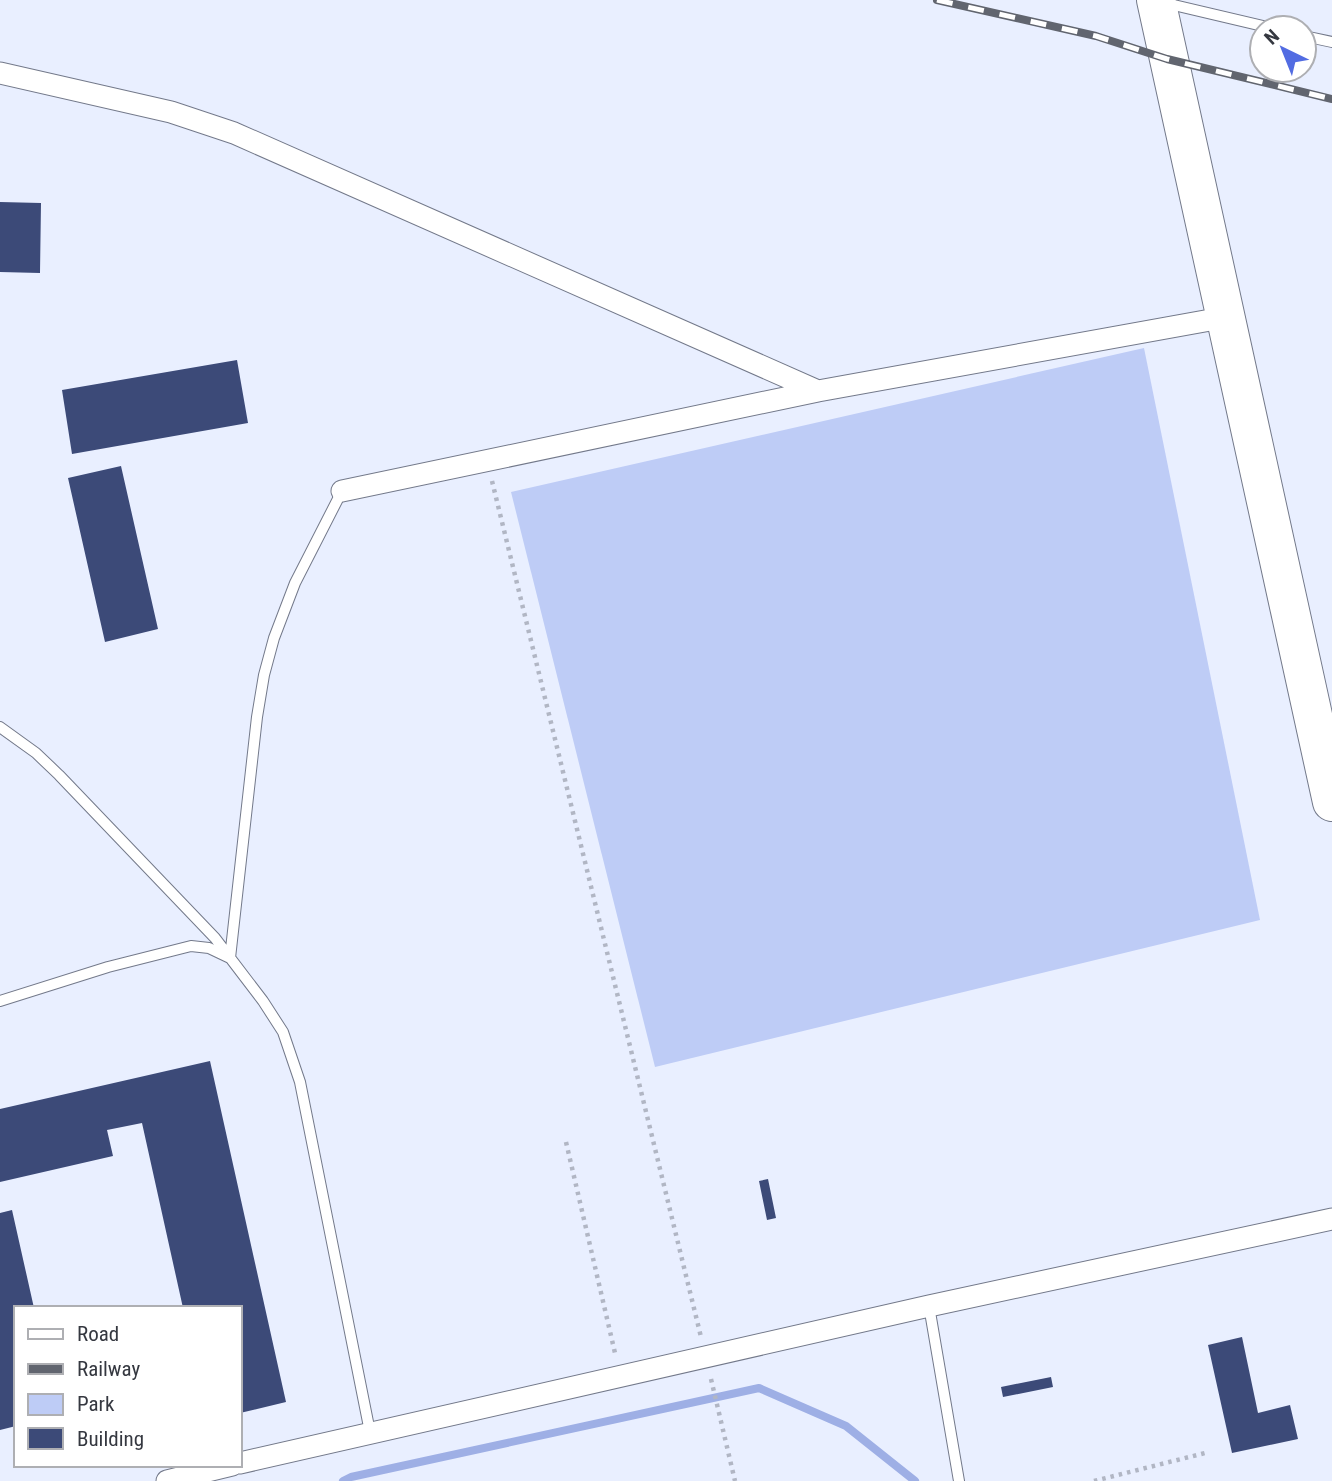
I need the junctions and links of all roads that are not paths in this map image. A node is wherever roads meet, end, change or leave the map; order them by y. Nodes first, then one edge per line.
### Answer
1 (1156, 0) edge
2 (1248, 22) edge
3 (0, 72) edge
4 (1227, 317) junction
5 (818, 391) junction
6 (342, 491) joint
7 (1320, 694) edge
8 (0, 727) edge
9 (1332, 802) edge
10 (230, 958) junction
11 (0, 1001) edge
12 (1332, 1219) edge
13 (929, 1306) junction
14 (370, 1432) junction
15 (242, 1463) edge
16 (224, 1467) edge
17 (167, 1481) edge
18 (959, 1481) edge

1 - 2 lane
1 - 4 highway
3 - 5 street
4 - 5 street
4 - 7 highway
5 - 6 street
6 - 10 lane
7 - 9 highway
8 - 10 lane
10 - 11 lane
10 - 14 lane
12 - 13 street
13 - 14 street
13 - 18 lane
14 - 15 street
16 - 17 street

